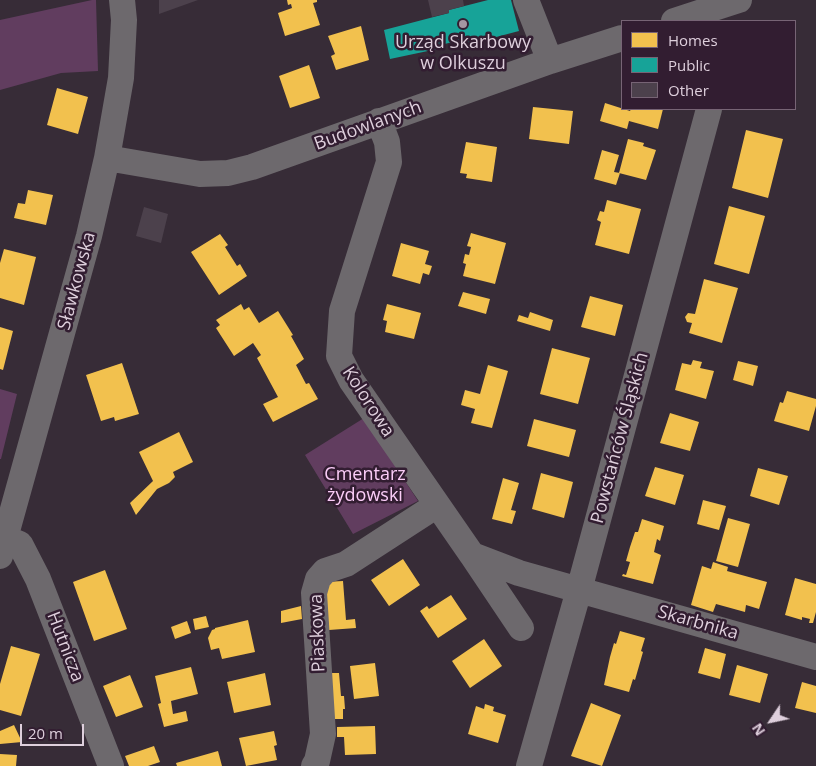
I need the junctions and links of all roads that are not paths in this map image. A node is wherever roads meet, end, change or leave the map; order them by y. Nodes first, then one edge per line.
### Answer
1 (122, 0) edge
2 (526, 0) edge
3 (739, 0) edge
4 (756, 0) edge
5 (677, 20) edge
6 (739, 20) edge
7 (621, 38) edge
8 (550, 61) junction
9 (710, 110) edge
10 (379, 121) junction
11 (107, 158) junction
12 (437, 505) junction
13 (2, 547) edge
14 (472, 555) junction
15 (579, 590) junction
16 (521, 628) dead end
17 (816, 656) edge
18 (111, 766) edge
19 (314, 766) edge
20 (529, 766) edge

1 - 11 street, Sławkowska
2 - 8 street
3 - 5 street
4 - 6 street
7 - 8 street, Budowlanych
8 - 10 street, Budowlanych
9 - 15 street, Powstańców Śląskich
10 - 11 street, Budowlanych
10 - 12 street, Kolorowa
11 - 13 street, Sławkowska
12 - 14 street, Kolorowa
12 - 19 street, Piaskowa
13 - 18 street, Hutnicza
14 - 15 street
14 - 16 street, Kolorowa
15 - 17 street, Skarbnika
15 - 20 street, Powstańców Śląskich

